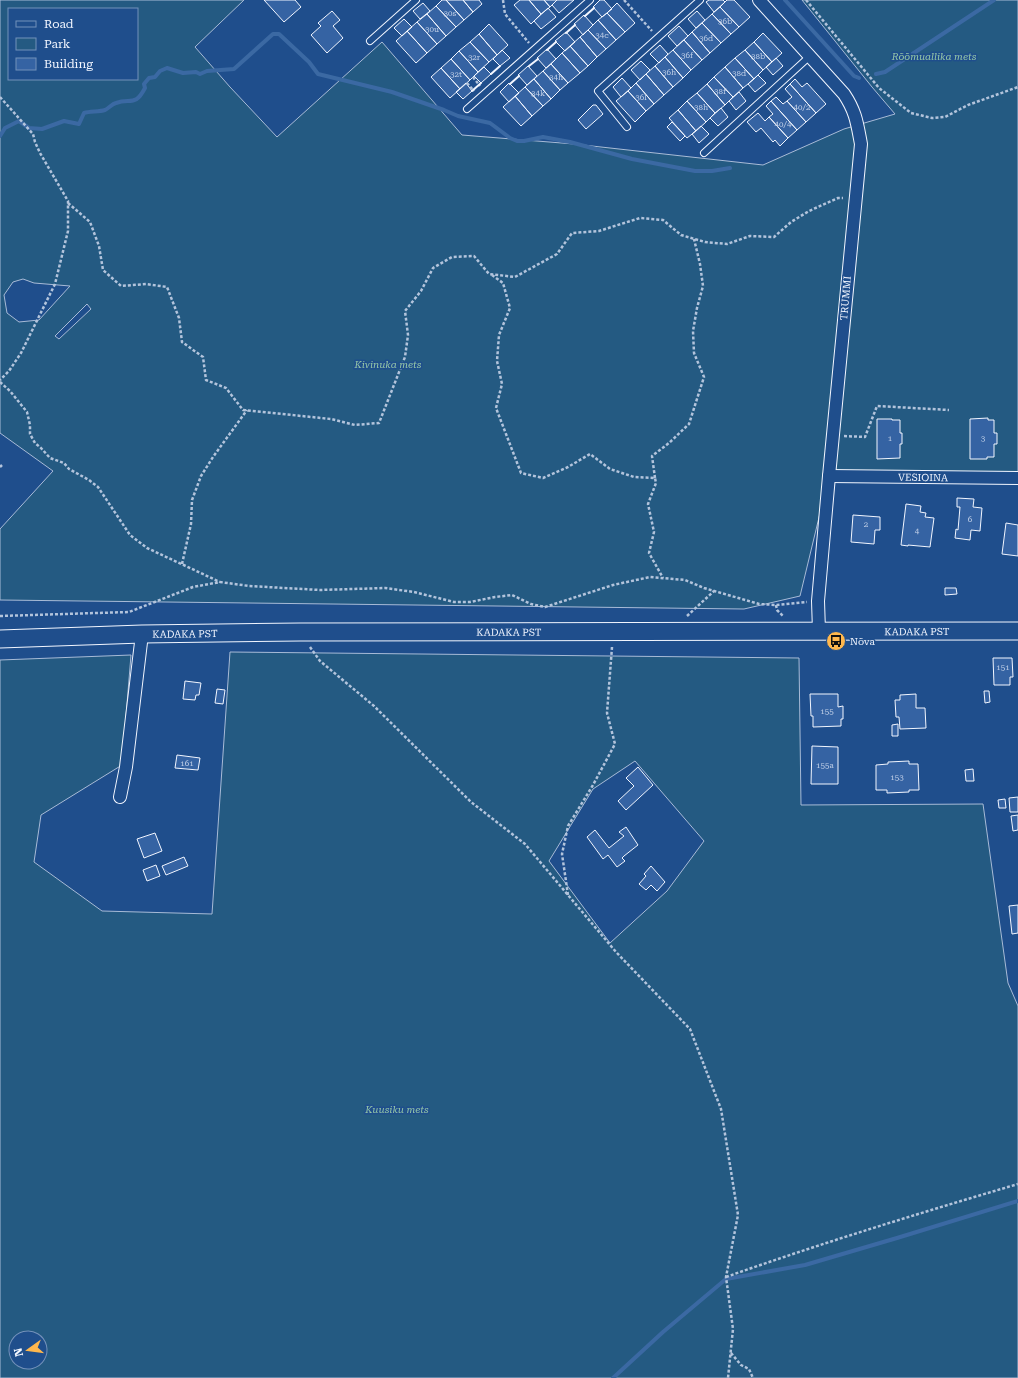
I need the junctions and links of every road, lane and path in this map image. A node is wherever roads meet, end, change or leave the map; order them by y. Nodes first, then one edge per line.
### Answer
1 (416, 0) edge
2 (503, 0) edge
3 (590, 0) edge
4 (624, 0) edge
5 (700, 0) edge
6 (759, 0) edge
7 (806, 0) edge
8 (658, 38) junction
9 (370, 41) dead end
10 (534, 49) junction
11 (810, 56) junction
12 (473, 77) dead end
13 (467, 83) dead end
14 (478, 84) dead end
15 (1018, 87) edge
16 (472, 89) dead end
17 (0, 97) edge
18 (467, 109) dead end
19 (627, 127) dead end
20 (704, 154) dead end
21 (855, 197) junction
22 (68, 202) junction
23 (694, 238) junction
24 (490, 274) junction
25 (0, 381) edge
26 (247, 410) junction
27 (949, 410) dead end
28 (832, 436) junction
29 (828, 476) junction
30 (655, 478) junction
31 (1018, 478) edge
32 (182, 564) junction
33 (663, 578) junction
34 (220, 582) junction
35 (714, 591) junction
36 (812, 601) dead end
37 (776, 605) junction
38 (0, 616) edge
39 (680, 616) dead end
40 (786, 622) dead end
41 (1018, 630) edge
42 (612, 631) junction
43 (819, 631) junction
44 (300, 632) junction
45 (142, 634) junction
46 (0, 639) edge
47 (120, 797) dead end
48 (568, 895) junction
49 (1018, 1184) edge
50 (726, 1277) junction
51 (731, 1352) junction
52 (728, 1378) edge
53 (753, 1378) edge

1 - 9 lane
2 - 10 path
3 - 10 lane
4 - 8 path
5 - 8 lane
6 - 11 street, TRUMMI
7 - 15 path
8 - 19 lane
10 - 18 lane
11 - 20 lane
11 - 21 street, TRUMMI
12 - 14 path
13 - 16 path
17 - 22 path
21 - 23 path
21 - 28 street, TRUMMI
22 - 25 path
22 - 26 path
23 - 24 path
23 - 30 path
24 - 26 path
24 - 30 path
25 - 32 path
26 - 32 path
27 - 28 path
28 - 29 street, TRUMMI
29 - 31 street, VESIOINA
29 - 43 street, TRUMMI
30 - 33 path
32 - 34 path
33 - 34 path
33 - 35 path
34 - 38 path
35 - 37 path
35 - 39 path
36 - 37 path
37 - 40 path
41 - 43 main road, KADAKA PST
42 - 43 main road, KADAKA PST
42 - 44 main road, KADAKA PST
42 - 48 path
44 - 45 main road, KADAKA PST
44 - 48 path
45 - 46 main road, KADAKA PST
45 - 47 street
48 - 50 path
49 - 50 path
50 - 51 path
51 - 52 path
51 - 53 path

